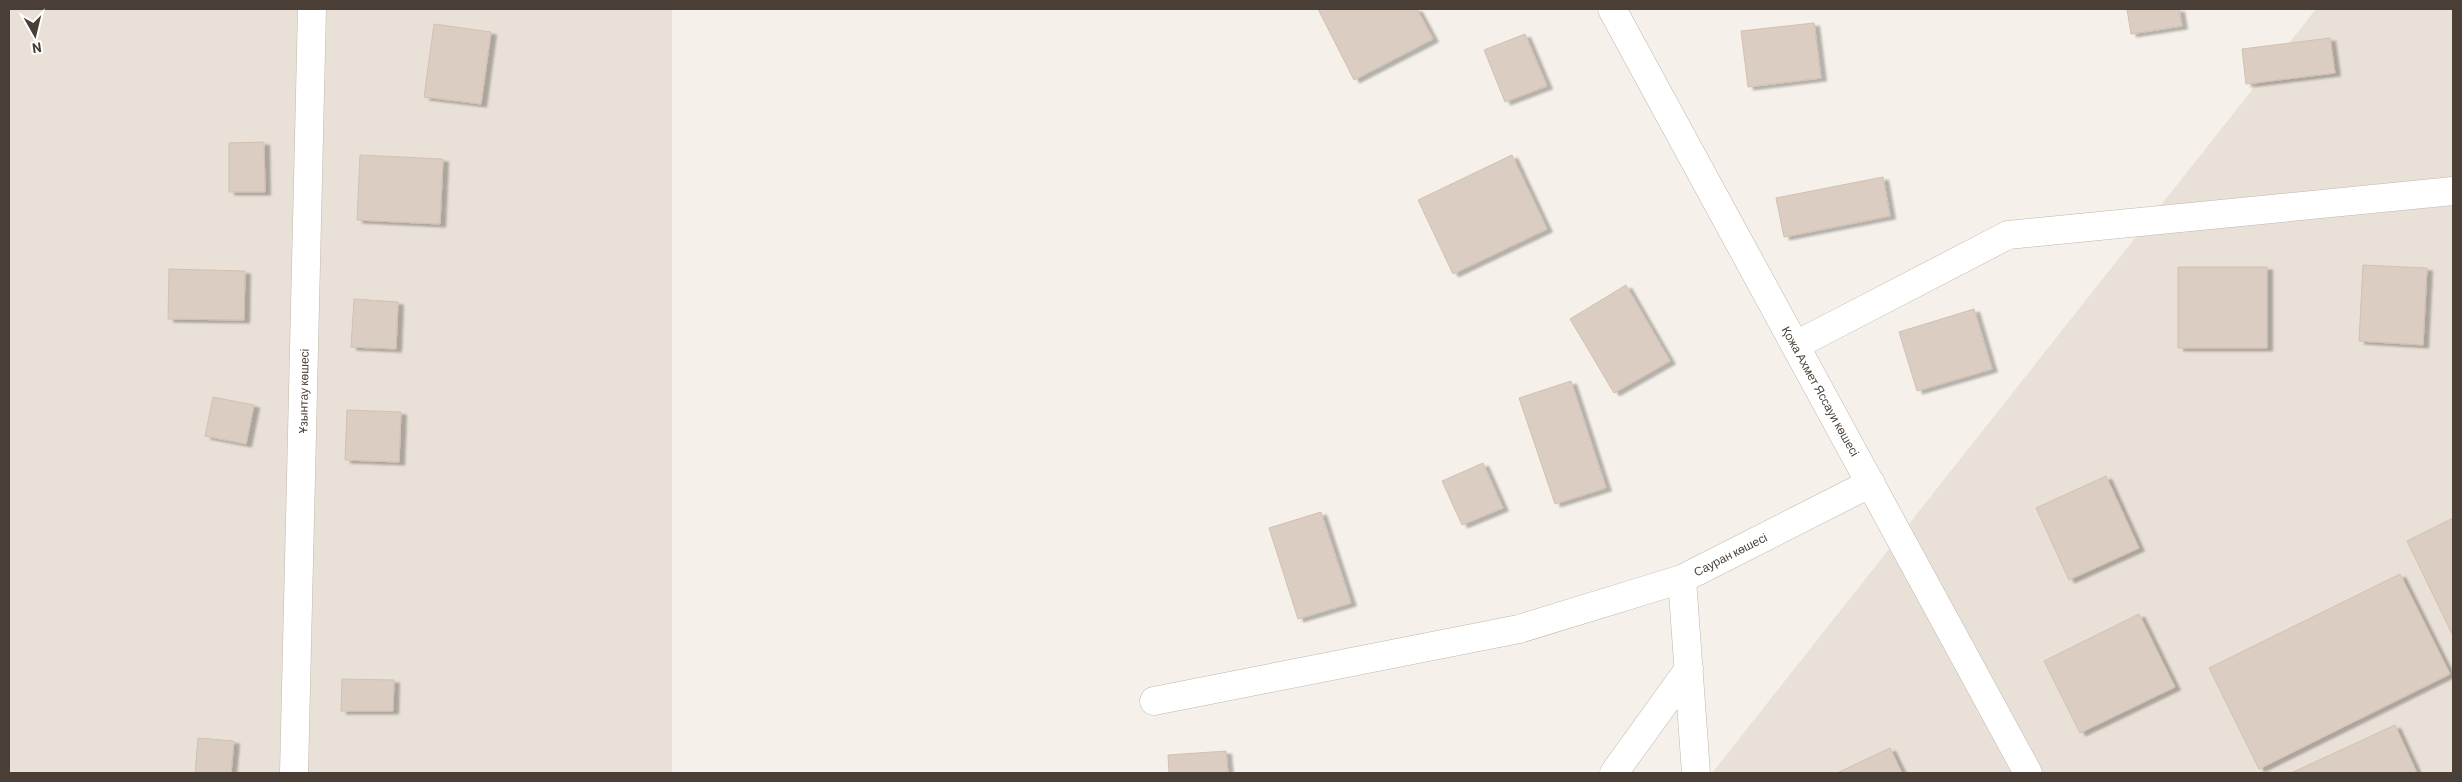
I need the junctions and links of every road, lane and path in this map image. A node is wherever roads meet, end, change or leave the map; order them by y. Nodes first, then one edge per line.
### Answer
1 (312, 9) edge
2 (1612, 9) edge
3 (2453, 191) edge
4 (1796, 345) junction
5 (1871, 482) junction
6 (1682, 579) junction
7 (1689, 669) junction
8 (1154, 701) dead end
9 (294, 773) edge
10 (1614, 773) edge
11 (1696, 773) edge
12 (2028, 773) edge

1 - 9 street, Ұзынтау көшесі
2 - 4 street, Қожа Ахмет Яссауи көшесі
3 - 4 street
4 - 5 street, Қожа Ахмет Яссауи көшесі
5 - 6 street, Сауран көшесі
5 - 12 street, Қожа Ахмет Яссауи көшесі
6 - 7 street, Сауран көшесі
6 - 8 street
7 - 10 street
7 - 11 street, Сауран көшесі

